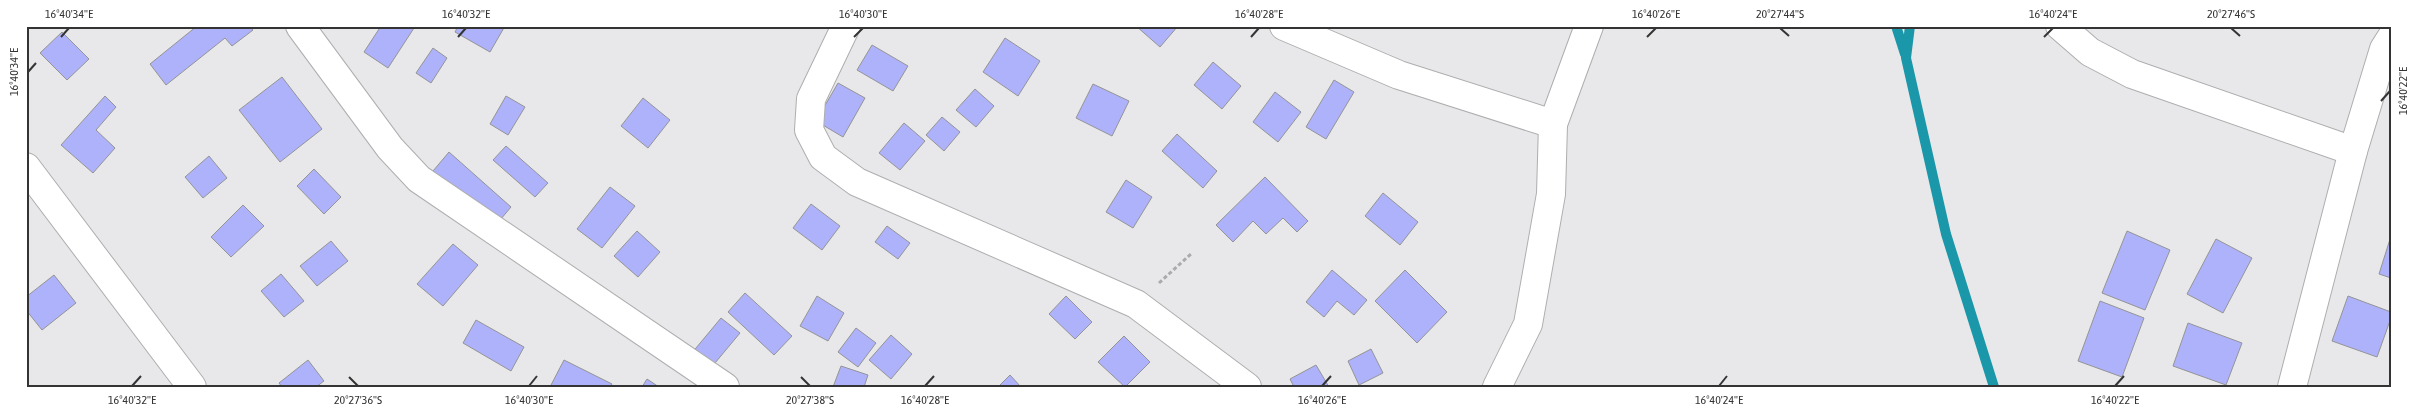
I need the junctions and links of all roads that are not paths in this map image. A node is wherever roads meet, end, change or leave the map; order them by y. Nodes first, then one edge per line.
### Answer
1 (300, 26) edge
2 (846, 26) edge
3 (1284, 26) edge
4 (1589, 26) edge
5 (2060, 26) edge
6 (2391, 38) edge
7 (1553, 124) junction
8 (2354, 151) junction
9 (26, 167) edge
10 (192, 387) edge
11 (725, 387) edge
12 (1247, 387) edge
13 (1497, 387) edge
14 (2292, 387) edge

1 - 11 street
2 - 12 street
3 - 7 street
4 - 7 street
5 - 8 street
6 - 8 street
7 - 13 street
8 - 14 street
9 - 10 street

